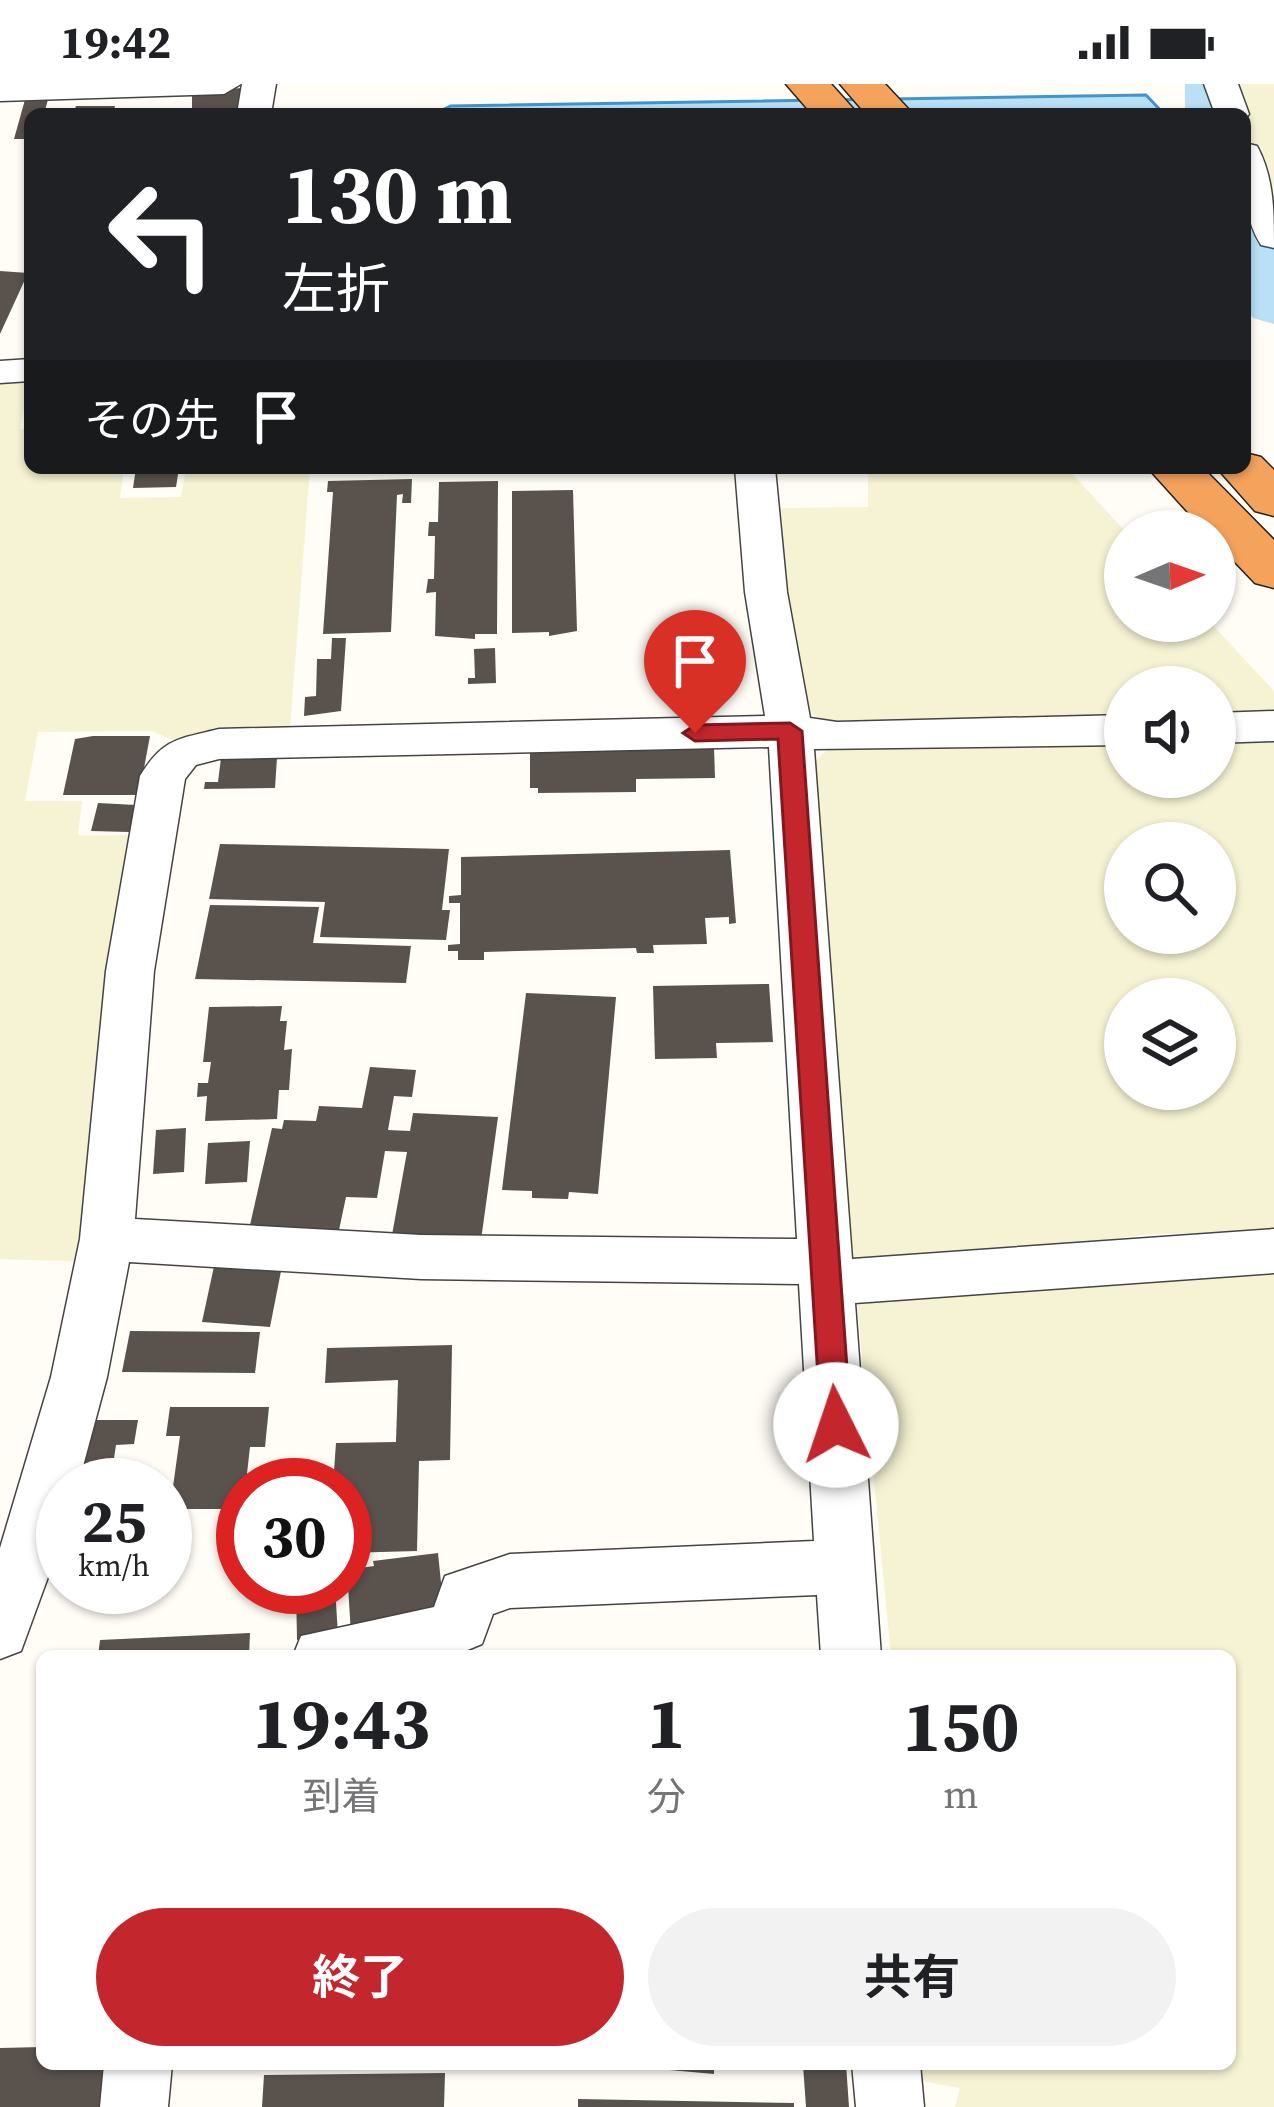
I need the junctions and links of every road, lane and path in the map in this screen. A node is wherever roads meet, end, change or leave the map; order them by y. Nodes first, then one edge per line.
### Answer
1 (224, 84) edge
2 (807, 84) edge
3 (861, 84) edge
4 (0, 92) edge
5 (830, 108) edge
6 (885, 108) edge
7 (1251, 170) edge
8 (1274, 237) edge
9 (755, 474) edge
10 (1180, 474) edge
11 (1249, 474) edge
12 (1274, 500) edge
13 (1274, 571) edge
14 (1274, 726) edge
15 (1236, 727) edge
16 (1104, 730) edge
17 (790, 731) junction
18 (106, 1239) junction
19 (1274, 1251) edge
20 (826, 1273) junction
21 (19, 1524) edge
22 (846, 1568) junction
23 (0, 1631) edge
24 (360, 1650) edge
25 (851, 1650) edge
26 (137, 2070) edge
27 (887, 2070) edge
28 (134, 2107) edge
29 (890, 2107) edge

1 - 4 street
2 - 5 highway
3 - 6 highway
7 - 8 street
9 - 17 street
10 - 13 highway
11 - 12 highway
14 - 15 street
16 - 17 street
17 - 18 street
17 - 20 street
18 - 20 street
18 - 21 street
19 - 20 street
20 - 22 street
21 - 23 street
22 - 24 street
22 - 25 street
26 - 28 street
27 - 29 street

